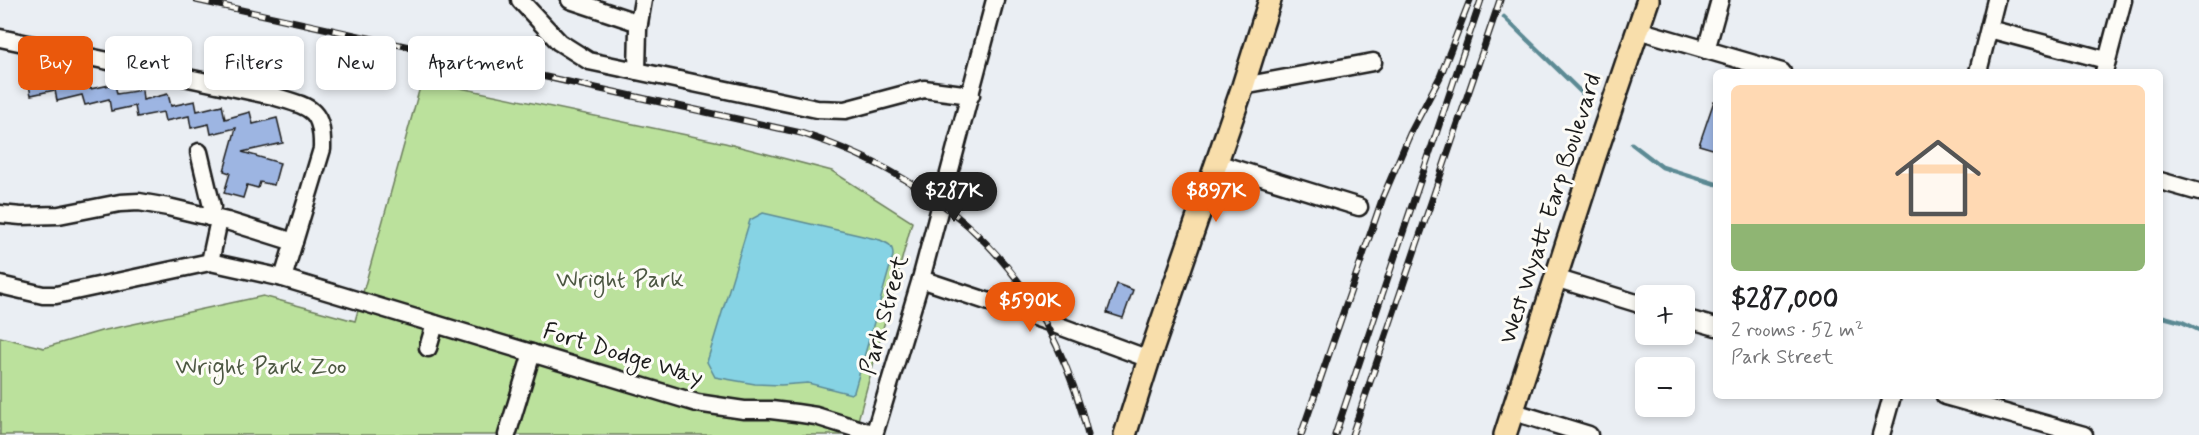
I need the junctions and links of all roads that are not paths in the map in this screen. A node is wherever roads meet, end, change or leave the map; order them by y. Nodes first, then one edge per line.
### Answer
1 (520, 0) edge
2 (570, 0) edge
3 (644, 0) edge
4 (995, 0) edge
5 (1270, 0) edge
6 (1648, 0) edge
7 (1720, 0) edge
8 (1996, 0) edge
9 (2123, 0) edge
10 (639, 23) junction
11 (1638, 30) junction
12 (1989, 30) junction
13 (0, 38) edge
14 (1706, 50) junction
15 (1373, 62) dead end
16 (2105, 66) edge
17 (1772, 69) edge
18 (1979, 69) edge
19 (637, 71) junction
20 (1243, 86) junction
21 (971, 95) junction
22 (199, 152) dead end
23 (1216, 163) junction
24 (2163, 182) edge
25 (2199, 192) edge
26 (1359, 207) dead end
27 (0, 214) edge
28 (214, 218) junction
29 (294, 242) junction
30 (210, 262) junction
31 (283, 278) junction
32 (1555, 278) junction
33 (921, 279) junction
34 (0, 285) edge
35 (1635, 303) edge
36 (1695, 321) edge
37 (435, 324) junction
38 (1713, 326) edge
39 (428, 348) dead end
40 (531, 353) junction
41 (1149, 359) junction
42 (1891, 399) edge
43 (1955, 399) edge
44 (1511, 411) junction
45 (507, 435) edge
46 (874, 435) edge
47 (1125, 435) edge
48 (1505, 435) edge
49 (1589, 435) edge
50 (1881, 435) edge
51 (2084, 435) edge

1 - 19 street
2 - 10 street
3 - 10 street
4 - 21 street, Park Street
5 - 20 main road
6 - 11 main road, West Wyatt Earp Boulevard
7 - 14 street
8 - 12 street
9 - 16 street
10 - 19 street
11 - 14 street
11 - 32 main road, West Wyatt Earp Boulevard
12 - 16 street
12 - 18 street
13 - 29 street
14 - 17 street
15 - 20 street
19 - 21 street
20 - 23 main road
21 - 33 street, Park Street
22 - 28 street
23 - 26 street
23 - 41 main road
24 - 25 street
27 - 28 street
28 - 29 street
28 - 30 street
29 - 31 street
30 - 31 street, Fort Dodge Way
30 - 34 street
31 - 37 street, Fort Dodge Way
32 - 35 street
32 - 44 main road, West Wyatt Earp Boulevard
33 - 41 street
33 - 46 street, Park Street
36 - 38 street
37 - 39 street
37 - 40 street, Fort Dodge Way
40 - 45 street
40 - 46 street, Fort Dodge Way
41 - 47 main road
42 - 50 street
43 - 51 street
44 - 48 main road, West Wyatt Earp Boulevard
44 - 49 street

